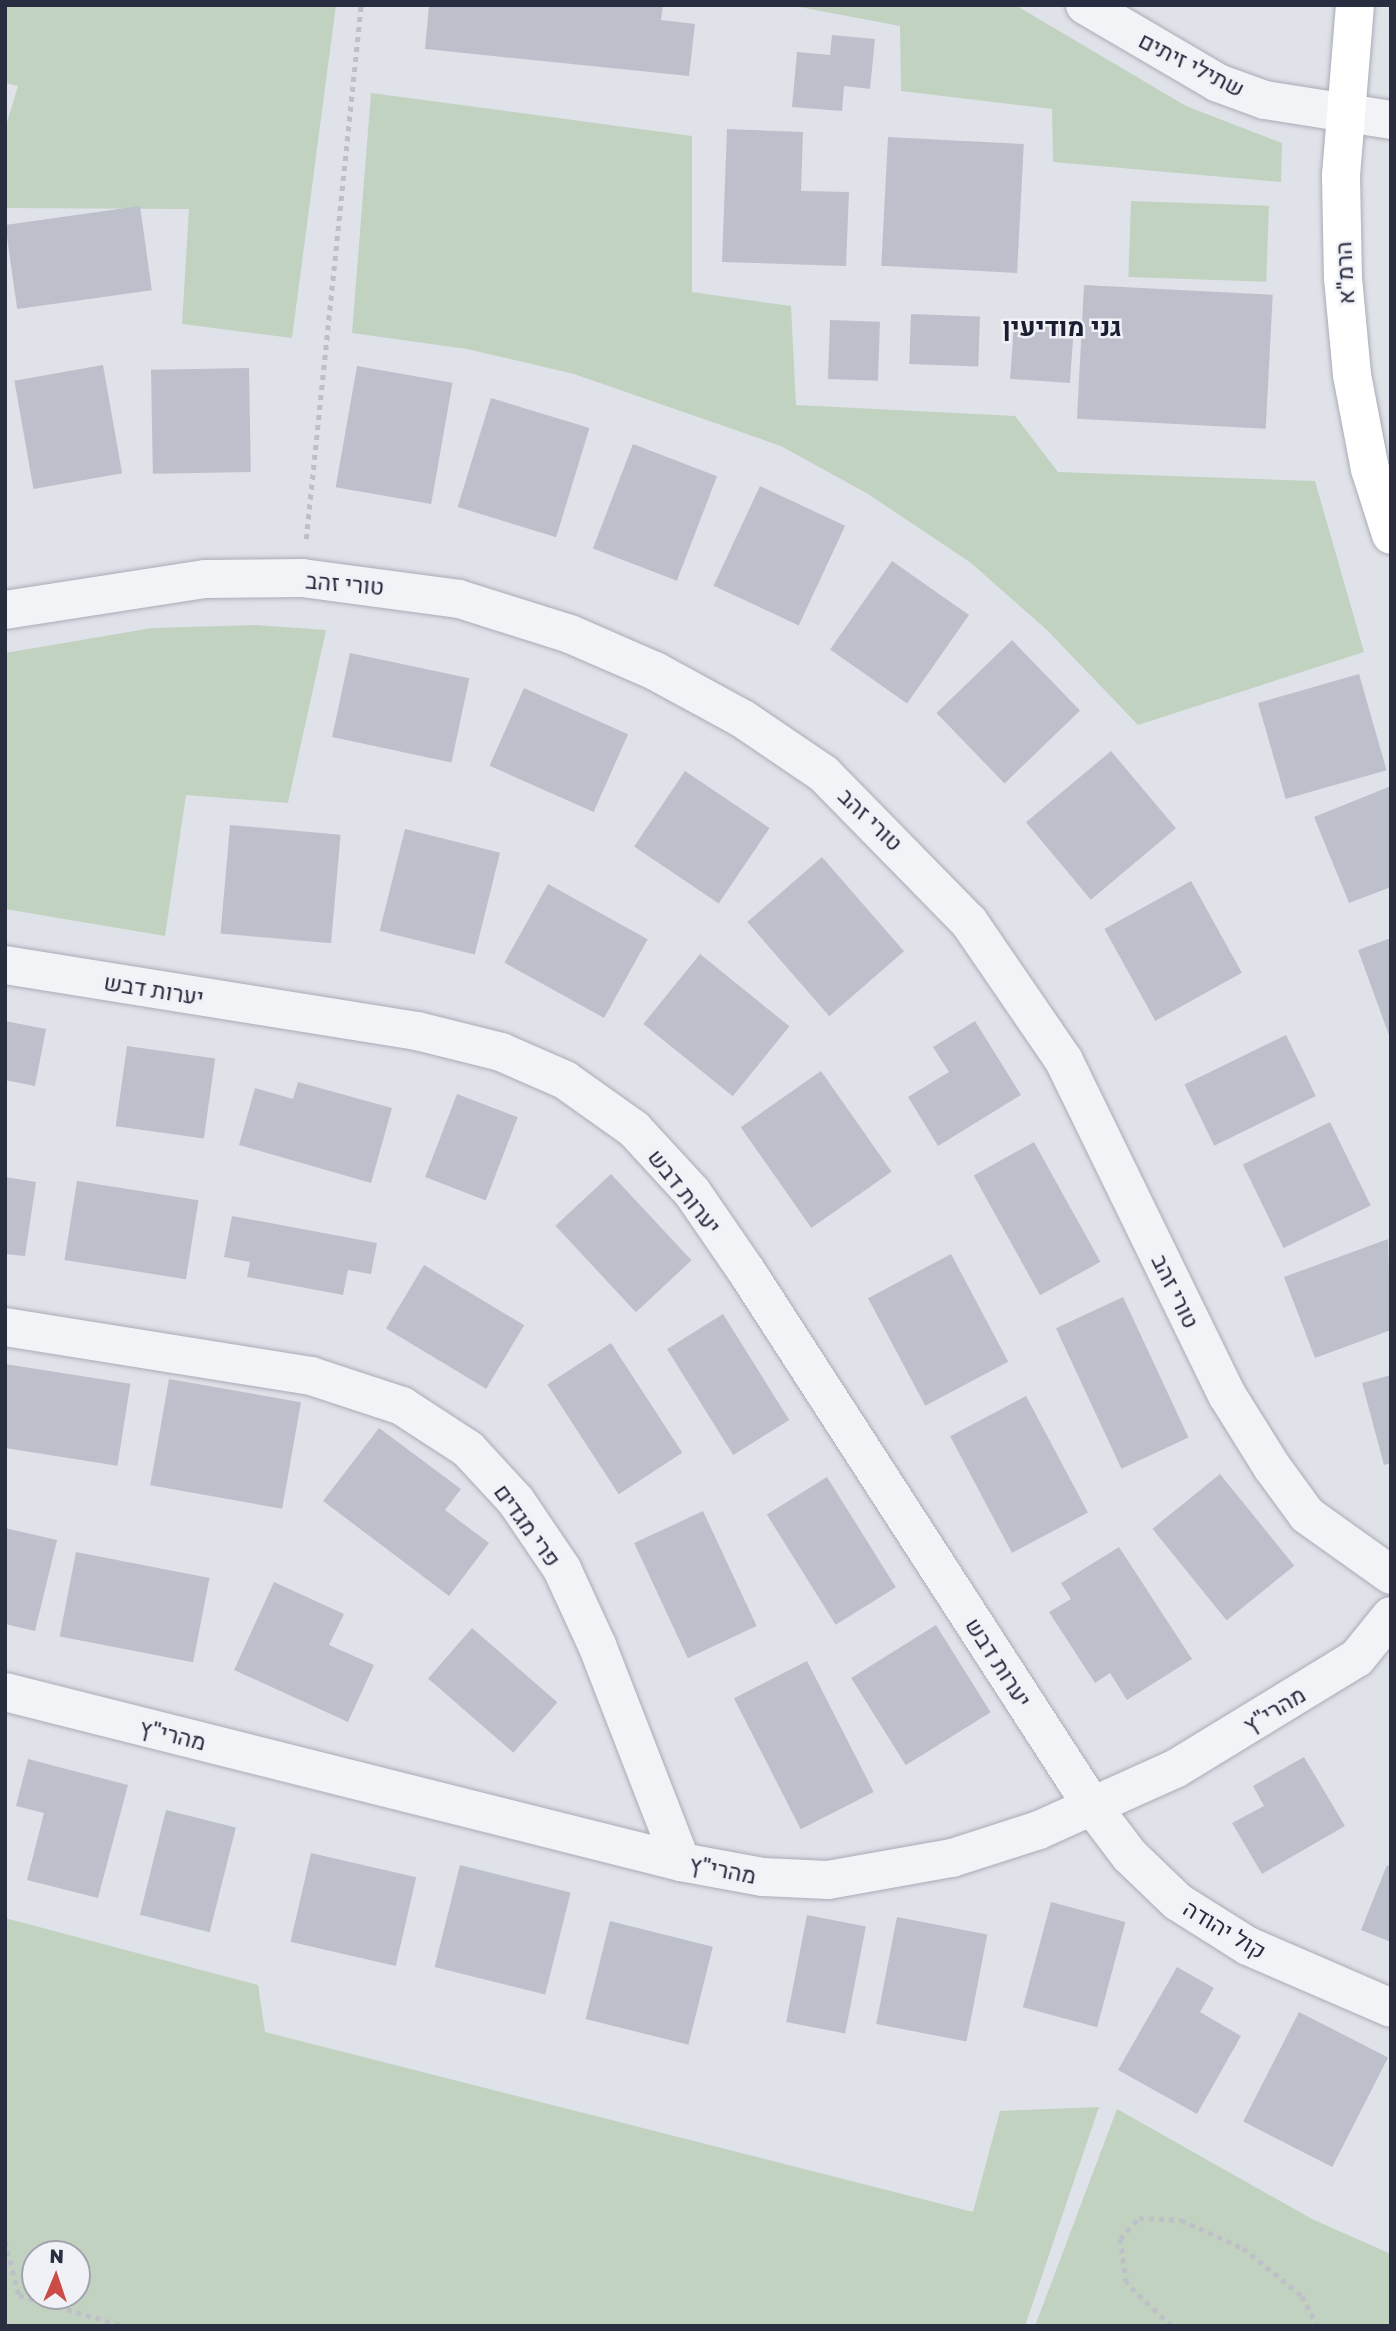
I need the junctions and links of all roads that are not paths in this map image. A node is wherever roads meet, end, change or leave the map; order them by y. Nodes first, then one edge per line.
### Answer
1 (1085, 5) edge
2 (1355, 5) edge
3 (1346, 117) junction
4 (1391, 120) edge
5 (1391, 535) edge
6 (5, 610) edge
7 (5, 965) edge
8 (5, 1327) edge
9 (1391, 1575) edge
10 (1391, 1616) edge
11 (5, 1692) edge
12 (1092, 1806) junction
13 (681, 1861) junction
14 (1391, 2008) edge

1 - 3 street, שתילי זיתים
2 - 3 street, הרמ"א
3 - 4 street, שתילי זיתים
3 - 5 street, הרמ"א
6 - 9 street, טורי זהב
7 - 12 street, יערות דבש
8 - 13 street, פרי מגדים
10 - 12 street, מהרי"ץ
11 - 13 street, מהרי"ץ
12 - 13 street, מהרי"ץ
12 - 14 street, קול יהודה

